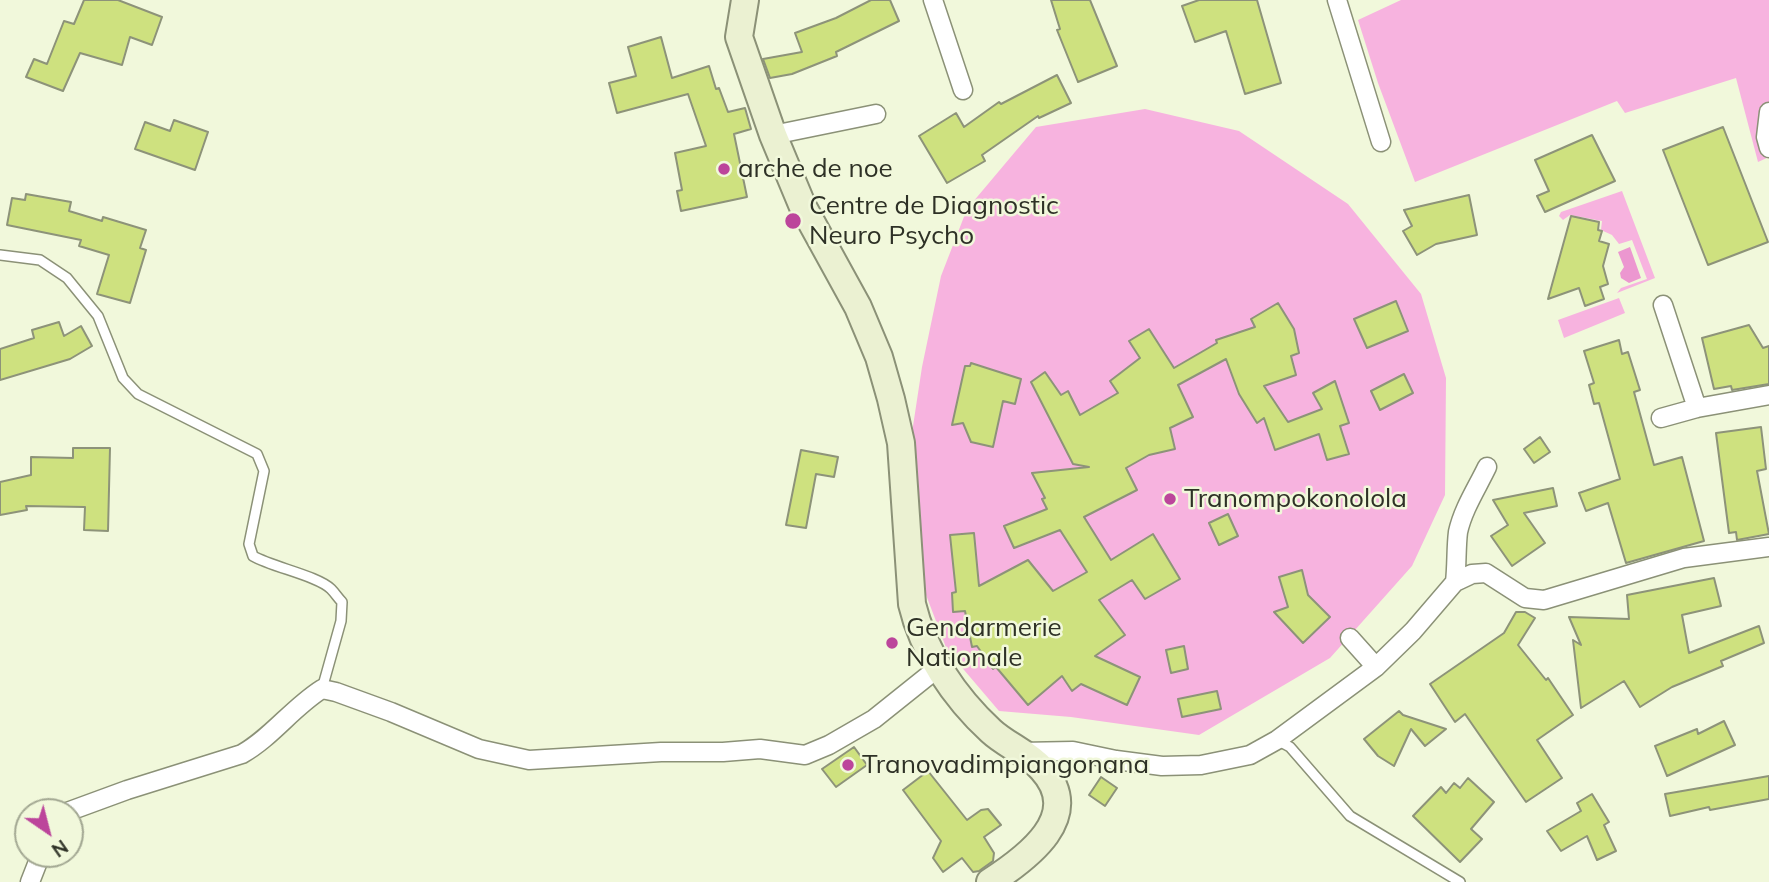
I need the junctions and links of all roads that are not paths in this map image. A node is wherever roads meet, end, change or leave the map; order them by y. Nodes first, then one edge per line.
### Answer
1 (745, 0) edge
2 (933, 0) edge
3 (1337, 0) edge
4 (962, 90) dead end
5 (1769, 112) edge
6 (876, 114) dead end
7 (773, 135) junction
8 (1381, 142) dead end
9 (1769, 148) edge
10 (0, 255) edge
11 (1663, 305) dead end
12 (1769, 395) edge
13 (1697, 408) junction
14 (1661, 418) dead end
15 (1487, 467) dead end
16 (1769, 547) edge
17 (1455, 582) junction
18 (1350, 638) dead end
19 (939, 667) junction
20 (1376, 667) junction
21 (322, 689) junction
22 (1277, 740) junction
23 (1021, 752) junction
24 (84, 806) edge
25 (990, 882) edge
26 (1460, 882) edge

1 - 7 street
2 - 4 street
3 - 8 street
5 - 9 street
6 - 7 street
7 - 19 street
10 - 21 lane
11 - 13 street
12 - 13 street
13 - 14 street
15 - 17 street
16 - 17 street
17 - 20 street
18 - 20 street
19 - 21 street
19 - 23 street
20 - 22 street
21 - 24 street
22 - 23 street
22 - 26 lane
23 - 25 street

